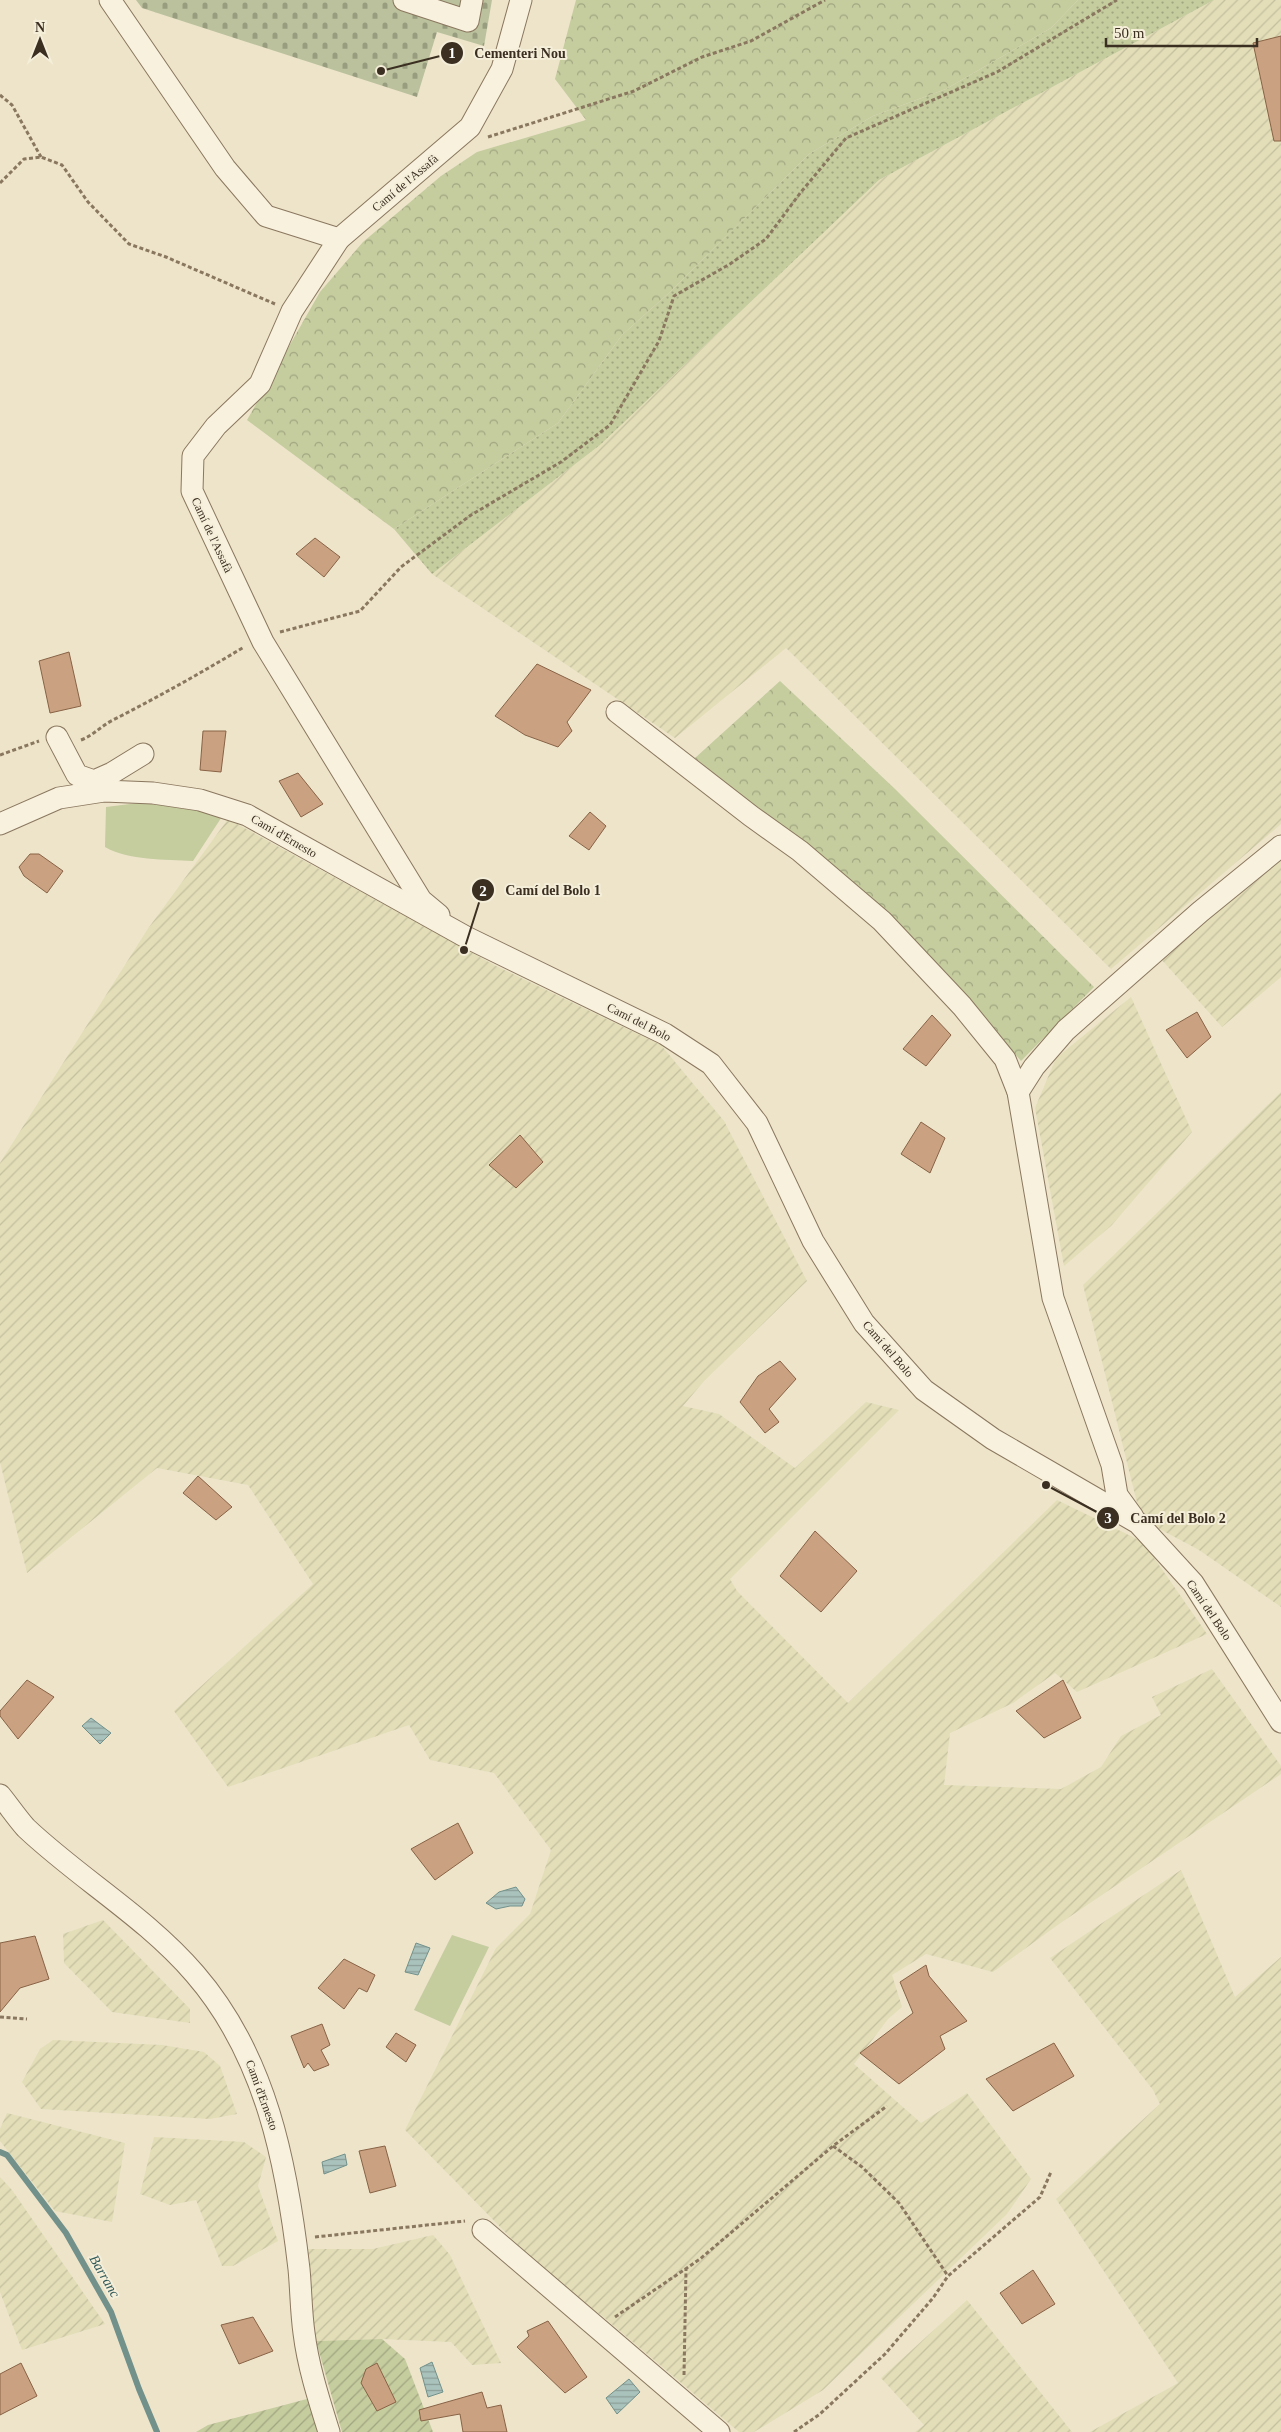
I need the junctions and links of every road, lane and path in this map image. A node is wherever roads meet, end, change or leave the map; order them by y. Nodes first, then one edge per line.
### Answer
1 (110, 0) edge
2 (404, 0) edge
3 (472, 0) edge
4 (521, 0) edge
5 (824, 0) edge
6 (1117, 0) edge
7 (0, 95) edge
8 (478, 140) dead end
9 (41, 156) junction
10 (0, 183) edge
11 (339, 239) junction
12 (292, 311) junction
13 (261, 637) junction
14 (617, 712) dead end
15 (59, 742) junction
16 (142, 754) dead end
17 (0, 755) edge
18 (94, 781) junction
19 (67, 797) junction
20 (0, 824) edge
21 (1281, 846) edge
22 (466, 937) junction
23 (1018, 1092) junction
24 (1138, 1523) junction
25 (1281, 1722) edge
26 (0, 1795) edge
27 (0, 2017) edge
28 (27, 2019) dead end
29 (887, 2106) dead end
30 (833, 2146) junction
31 (1051, 2172) dead end
32 (483, 2230) joint
33 (294, 2239) junction
34 (686, 2268) junction
35 (948, 2276) junction
36 (598, 2328) junction
37 (685, 2402) junction
38 (329, 2432) edge
39 (719, 2432) edge
40 (794, 2432) edge

1 - 11 street
2 - 3 street
4 - 11 street, Camí de l'Assafà
5 - 8 path
6 - 13 path
7 - 9 path
9 - 10 path
9 - 12 path
11 - 12 street, Camí de l'Assafà
12 - 13 street, Camí de l'Assafà
13 - 15 path
13 - 22 street, Camí de l'Assafà
14 - 23 street
15 - 17 path
15 - 18 street
16 - 18 street
18 - 19 street
19 - 20 street, Camí d'Ernesto
19 - 22 street, Camí d'Ernesto
21 - 23 street
22 - 24 street, Camí del Bolo
23 - 24 street
24 - 25 street, Camí del Bolo
26 - 33 street, Camí d'Ernesto
27 - 28 path
29 - 30 path
30 - 34 path
30 - 35 path
31 - 35 path
32 - 33 path
32 - 36 street
33 - 38 street, Camí d'Ernesto
34 - 36 path
34 - 37 path
35 - 40 path
36 - 37 street
37 - 39 street

